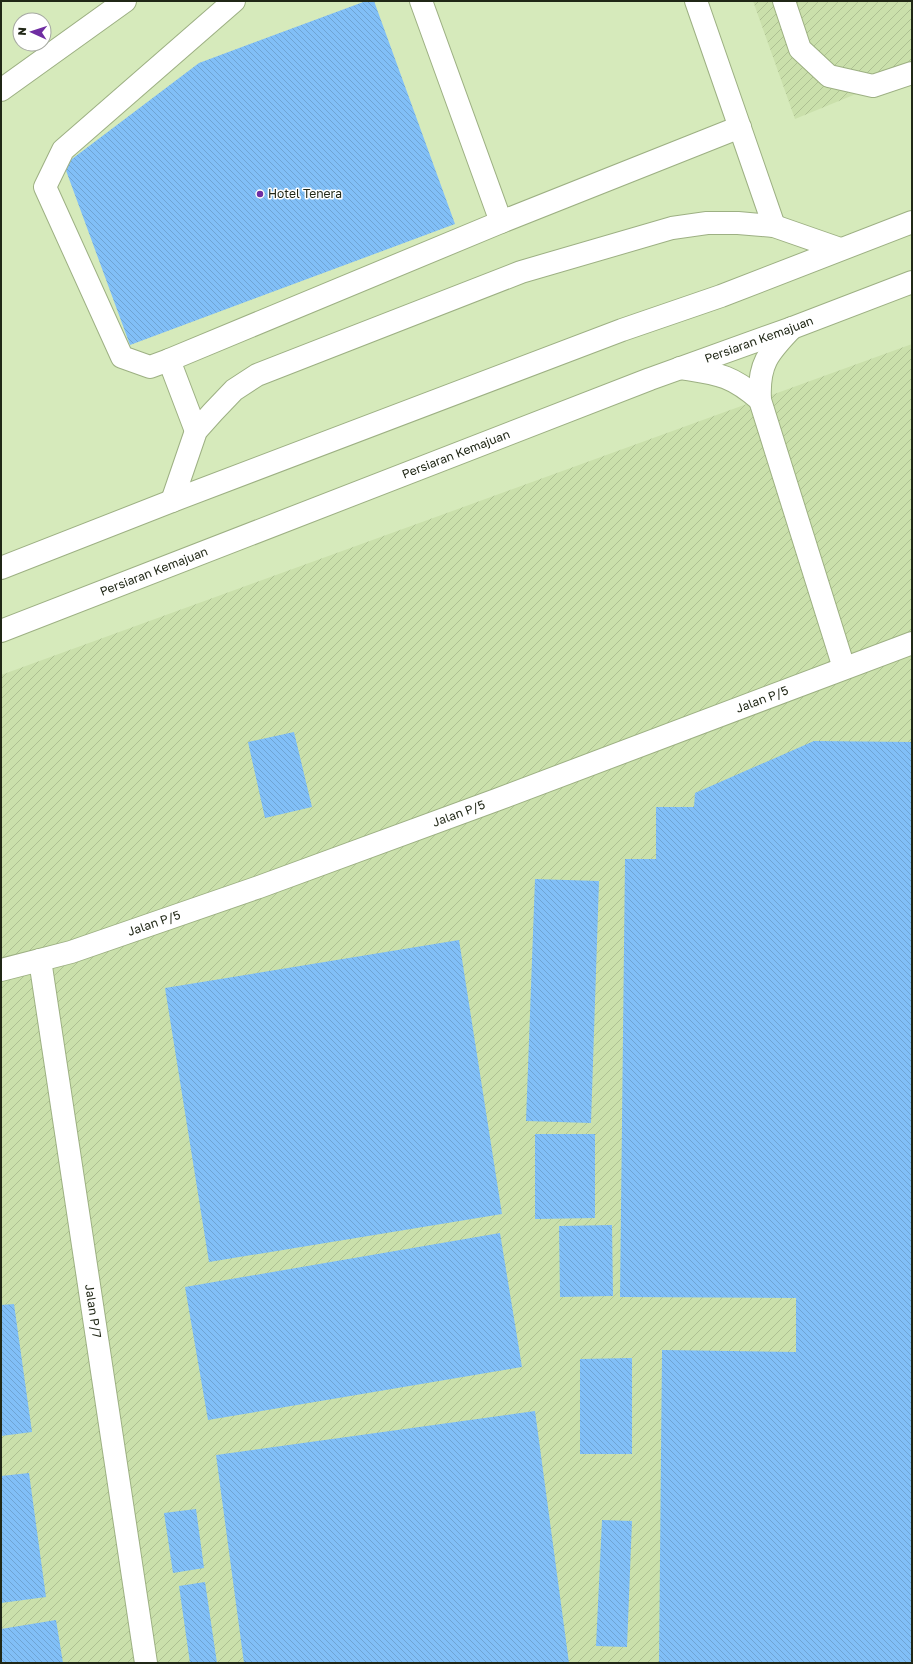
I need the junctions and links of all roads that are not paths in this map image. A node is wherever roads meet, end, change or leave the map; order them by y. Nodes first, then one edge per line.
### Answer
1 (125, 1) edge
2 (234, 1) edge
3 (421, 1) edge
4 (696, 1) edge
5 (784, 1) edge
6 (912, 73) edge
7 (1, 90) edge
8 (740, 127) junction
9 (501, 222) junction
10 (912, 222) edge
11 (774, 226) junction
12 (840, 249) junction
13 (912, 282) edge
14 (792, 328) junction
15 (169, 360) junction
16 (680, 368) junction
17 (760, 400) junction
18 (196, 431) junction
19 (172, 501) junction
20 (1, 568) edge
21 (1, 631) edge
22 (912, 642) edge
23 (844, 668) junction
24 (40, 960) junction
25 (1, 970) edge
26 (146, 1663) edge

1 - 7 street
2 - 15 street
3 - 9 street
4 - 8 street
5 - 6 street
8 - 9 street
8 - 11 street
9 - 15 street
10 - 12 street
11 - 12 street
11 - 18 street
12 - 19 street
13 - 14 street, Persiaran Kemajuan
14 - 16 street, Persiaran Kemajuan
14 - 17 street
15 - 18 street
16 - 17 street
16 - 21 street, Persiaran Kemajuan
17 - 23 street
18 - 19 street
19 - 20 street
22 - 23 street, Jalan P/5
23 - 24 street, Jalan P/5
24 - 25 street, Jalan P/5
24 - 26 street, Jalan P/7

